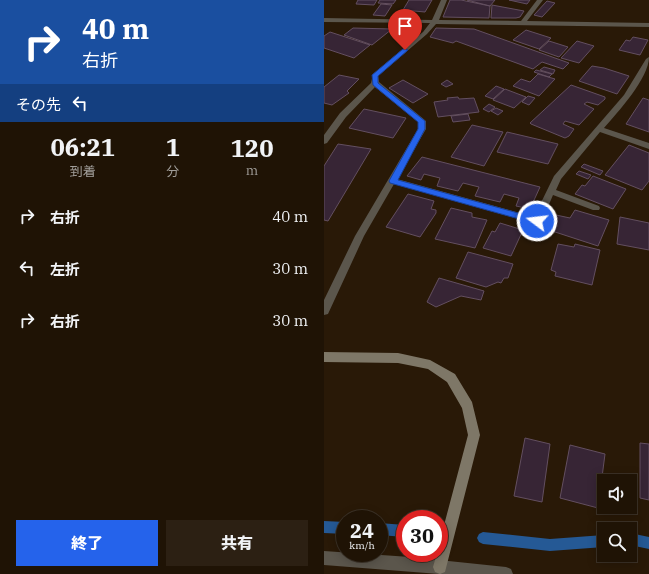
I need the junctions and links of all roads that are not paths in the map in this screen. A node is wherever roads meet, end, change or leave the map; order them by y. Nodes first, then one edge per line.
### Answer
1 (444, 0) edge
2 (540, 0) edge
3 (324, 20) edge
4 (435, 21) junction
5 (523, 23) junction
6 (649, 25) edge
7 (649, 59) edge
8 (375, 83) junction
9 (599, 129) junction
10 (324, 141) edge
11 (649, 146) edge
12 (393, 181) junction
13 (551, 191) junction
14 (596, 208) dead end
15 (324, 311) edge
16 (324, 357) edge
17 (324, 558) edge
18 (439, 570) edge
19 (506, 574) edge

1 - 4 street
2 - 5 street
3 - 4 street
4 - 5 street
4 - 8 street
5 - 6 street
7 - 9 street
8 - 10 street
8 - 12 street
9 - 11 street
9 - 13 street
12 - 13 street
12 - 15 street
13 - 14 street
16 - 18 street
17 - 18 street
18 - 19 street

